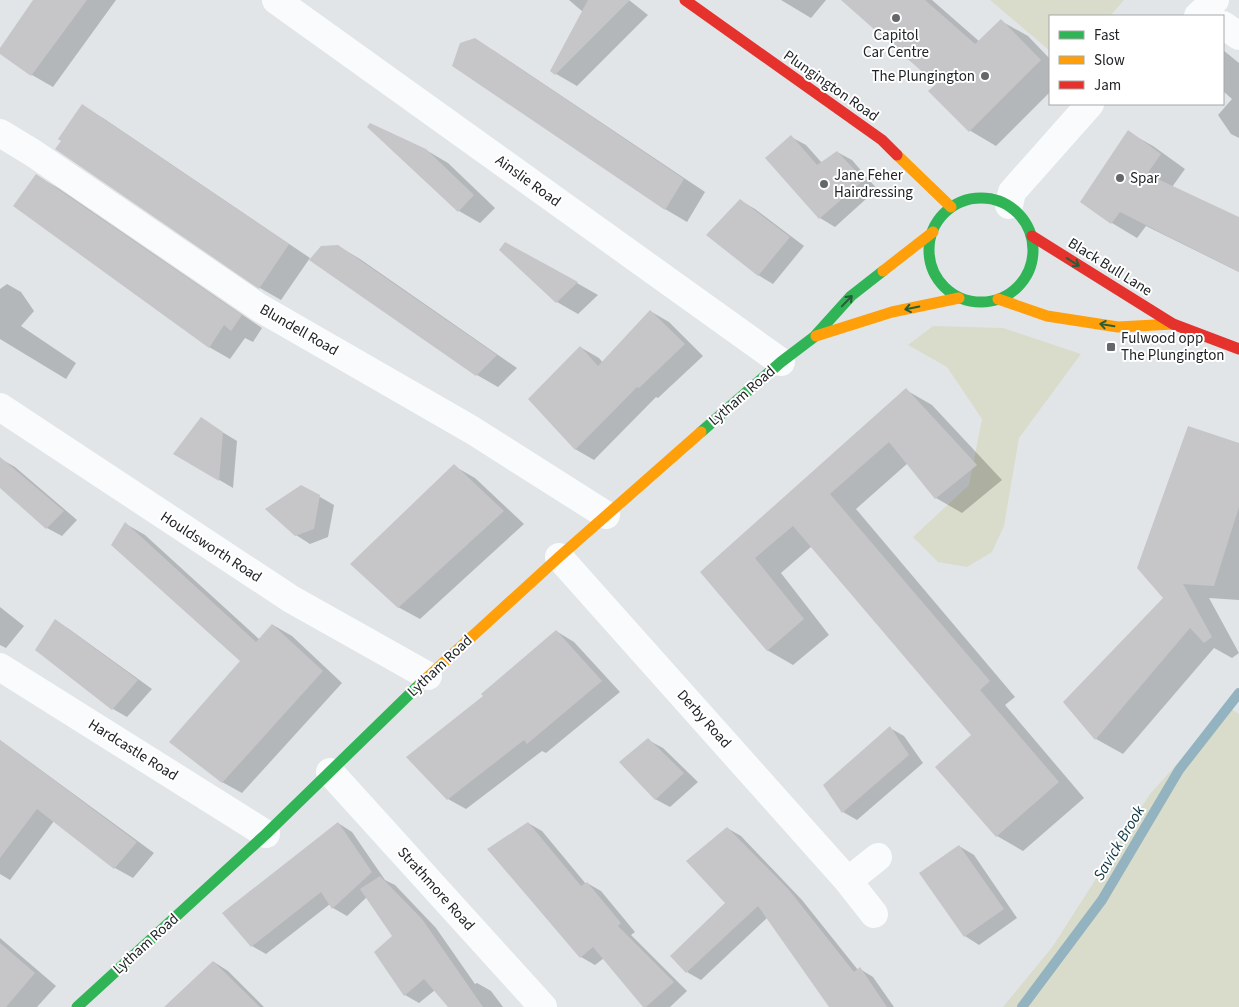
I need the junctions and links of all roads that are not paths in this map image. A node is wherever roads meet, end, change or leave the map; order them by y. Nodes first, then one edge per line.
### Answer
1 (276, 0) edge
2 (685, 0) edge
3 (1224, 25) edge
4 (1239, 36) edge
5 (1089, 105) edge
6 (0, 133) edge
7 (1009, 205) junction
8 (951, 207) junction
9 (933, 232) junction
10 (1032, 236) junction
11 (960, 298) junction
12 (998, 299) junction
13 (1173, 324) junction
14 (814, 337) junction
15 (1239, 349) edge
16 (781, 362) junction
17 (0, 407) edge
18 (606, 515) junction
19 (559, 557) junction
20 (0, 667) edge
21 (428, 676) junction
22 (330, 772) junction
23 (266, 834) junction
24 (878, 856) dead end
25 (848, 882) junction
26 (874, 914) dead end
27 (77, 1007) edge
28 (543, 1007) edge

1 - 16 street, Ainslie Road
2 - 8 street, Plungington Road
3 - 4 street
5 - 7 street
6 - 18 street, Blundell Road
7 - 8 street
7 - 10 street
8 - 9 street
9 - 11 street
14 -> 9 street, Lytham Road
10 - 12 street
10 -> 13 street, Black Bull Lane
11 - 12 street
11 -> 14 street, Lytham Road
13 -> 12 street, Black Bull Lane
13 - 15 street, Black Bull Lane
14 - 16 street, Lytham Road
16 - 18 street, Lytham Road
17 - 21 street, Houldsworth Road
18 - 19 street, Lytham Road
19 - 21 street, Lytham Road
19 - 25 street, Derby Road
20 - 23 street, Hardcastle Road
21 - 22 street, Lytham Road
22 - 23 street, Lytham Road
22 - 28 street, Strathmore Road
23 - 27 street, Lytham Road
24 - 25 street
25 - 26 street, Derby Road

